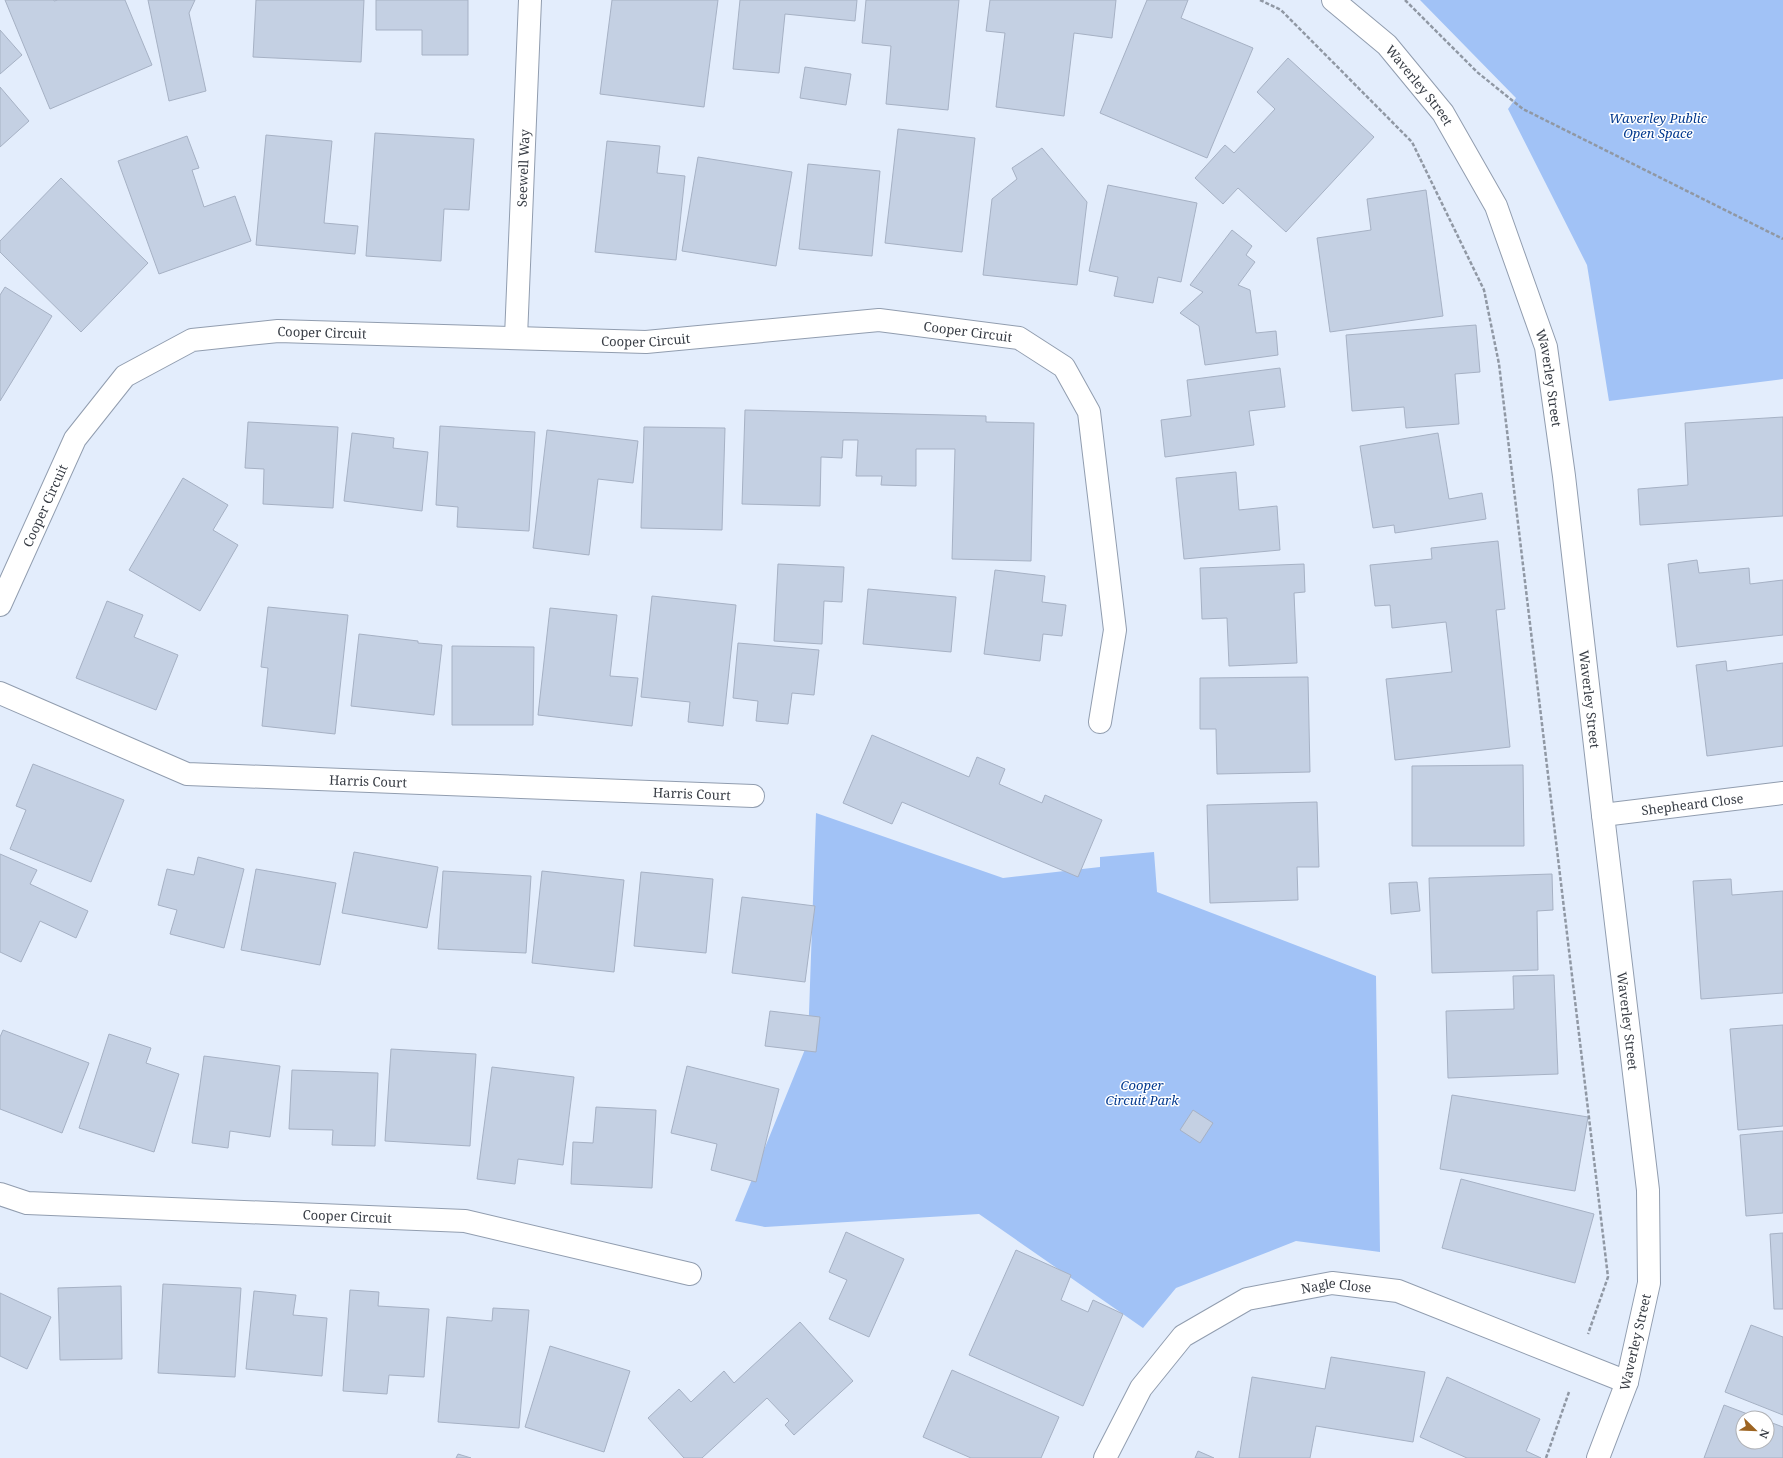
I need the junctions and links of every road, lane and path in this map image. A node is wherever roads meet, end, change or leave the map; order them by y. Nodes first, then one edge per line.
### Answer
1 (530, 0) edge
2 (1260, 0) edge
3 (1333, 0) edge
4 (1405, 0) edge
5 (1783, 239) edge
6 (516, 337) junction
7 (0, 605) edge
8 (0, 693) edge
9 (1100, 722) dead end
10 (1783, 793) edge
11 (753, 796) dead end
12 (1603, 815) junction
13 (0, 1194) edge
14 (690, 1274) dead end
15 (1592, 1325) dead end
16 (1627, 1382) junction
17 (1569, 1394) dead end
18 (1105, 1458) edge
19 (1546, 1458) edge
20 (1598, 1458) edge

1 - 6 street, Seewell Way
2 - 15 path
3 - 12 street, Waverley Street
4 - 5 path
6 - 7 street, Cooper Circuit
6 - 9 street, Cooper Circuit
8 - 11 street, Harris Court
10 - 12 street, Shepheard Close
12 - 16 street, Waverley Street
13 - 14 street, Cooper Circuit
16 - 18 street, Nagle Close
16 - 20 street, Waverley Street
17 - 19 path

